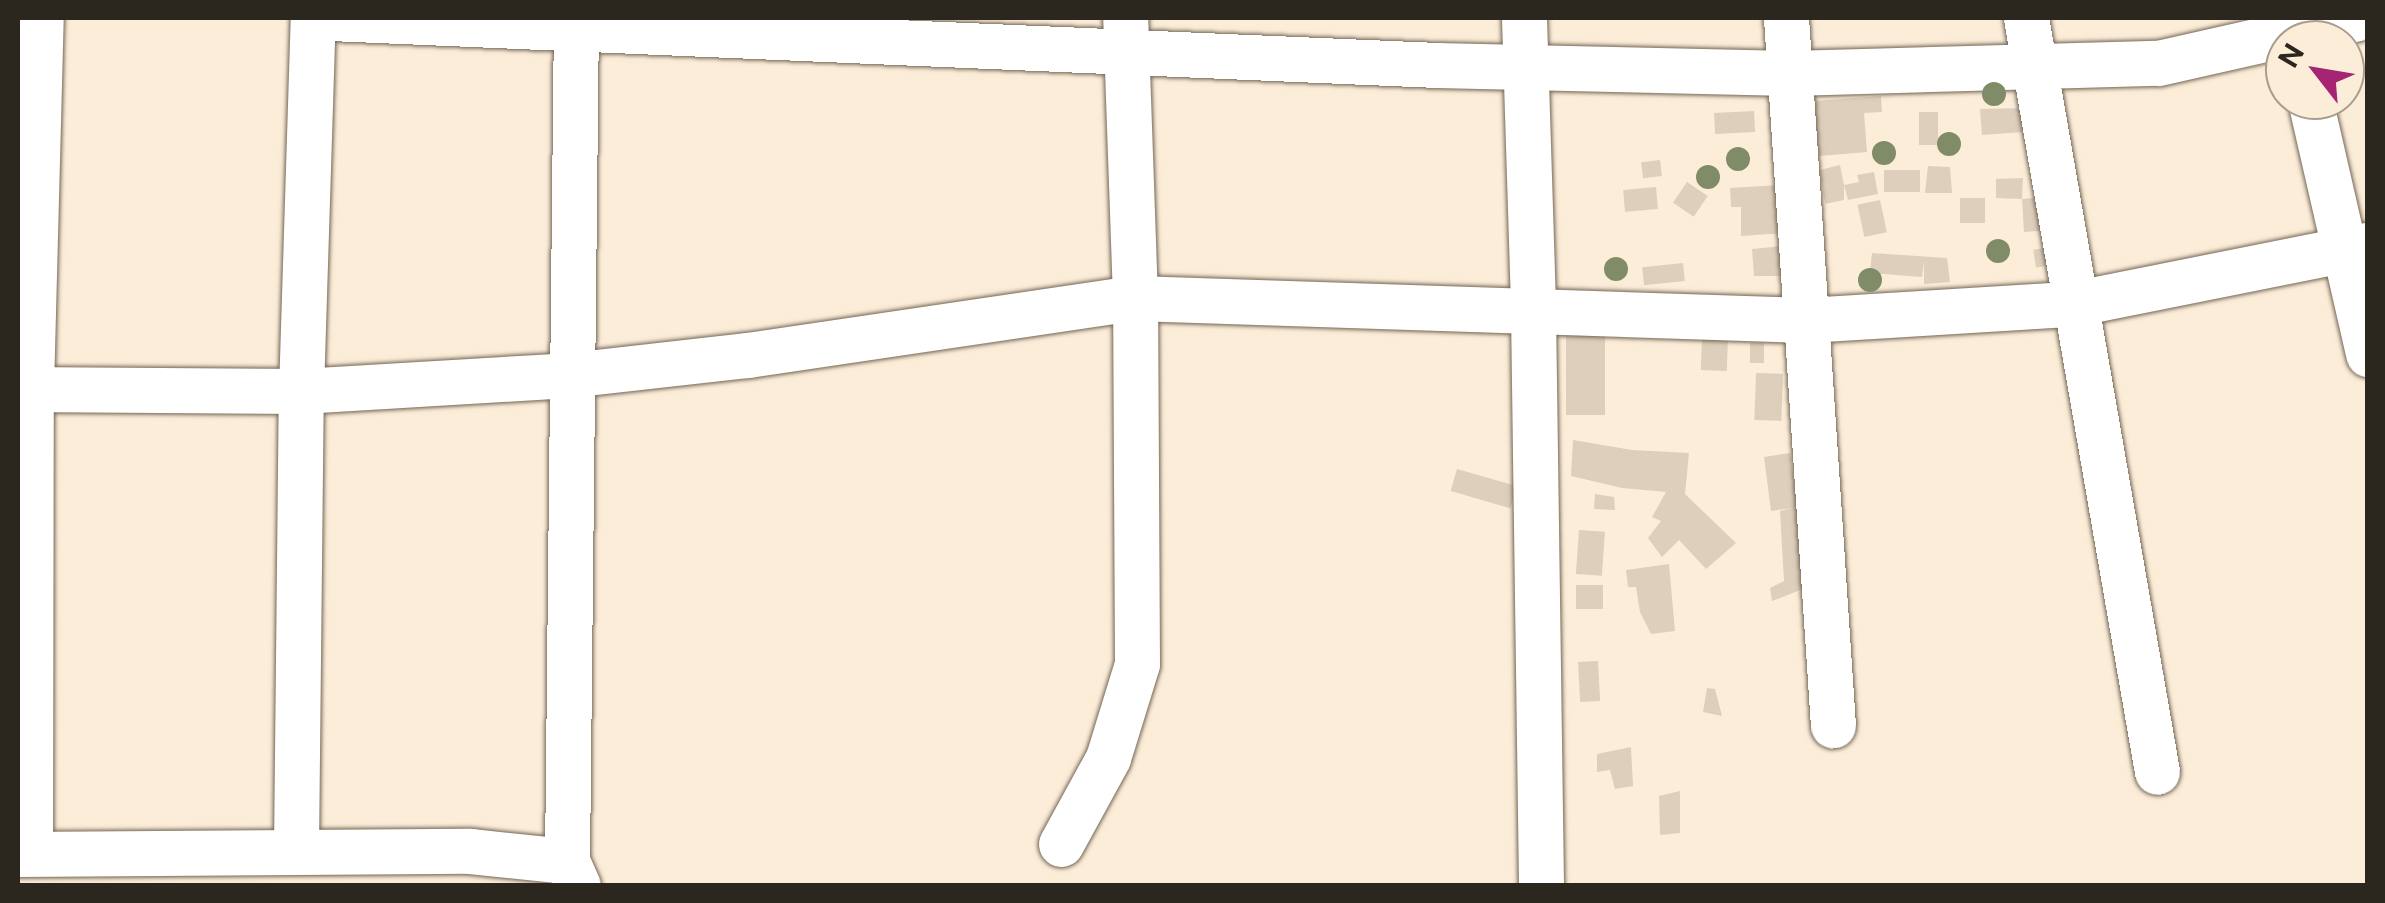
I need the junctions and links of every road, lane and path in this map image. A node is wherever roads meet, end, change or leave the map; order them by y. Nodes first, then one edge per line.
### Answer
1 (40, 18) edge
2 (313, 18) edge
3 (330, 18) edge
4 (1524, 18) edge
5 (1786, 18) edge
6 (2026, 18) edge
7 (576, 24) edge
8 (1124, 35) edge
9 (2265, 37) edge
10 (2034, 66) junction
11 (1526, 68) junction
12 (1790, 73) junction
13 (2316, 120) edge
14 (2357, 249) edge
15 (1135, 298) junction
16 (2072, 304) junction
17 (1533, 312) junction
18 (1807, 320) junction
19 (2368, 354) edge
20 (569, 376) junction
21 (24, 389) edge
22 (301, 391) junction
23 (1832, 725) dead end
24 (2157, 772) dead end
25 (1061, 844) dead end
26 (296, 850) junction
27 (24, 853) edge
28 (572, 874) edge
29 (1541, 886) edge

1 - 21 street
2 - 22 street
3 - 7 street
4 - 11 street
5 - 12 street
6 - 10 street
7 - 8 street
7 - 20 street
8 - 11 street
8 - 15 street
9 - 10 street
10 - 12 street
10 - 16 street
11 - 12 street
11 - 17 street
12 - 18 street
13 - 14 street
14 - 16 street
14 - 19 street
15 - 17 street
15 - 20 street
15 - 25 street
16 - 18 street
16 - 24 street
17 - 18 street
17 - 29 street
18 - 23 street
20 - 22 street
20 - 28 street
21 - 22 street
21 - 27 street
22 - 26 street
26 - 27 street
26 - 28 street

